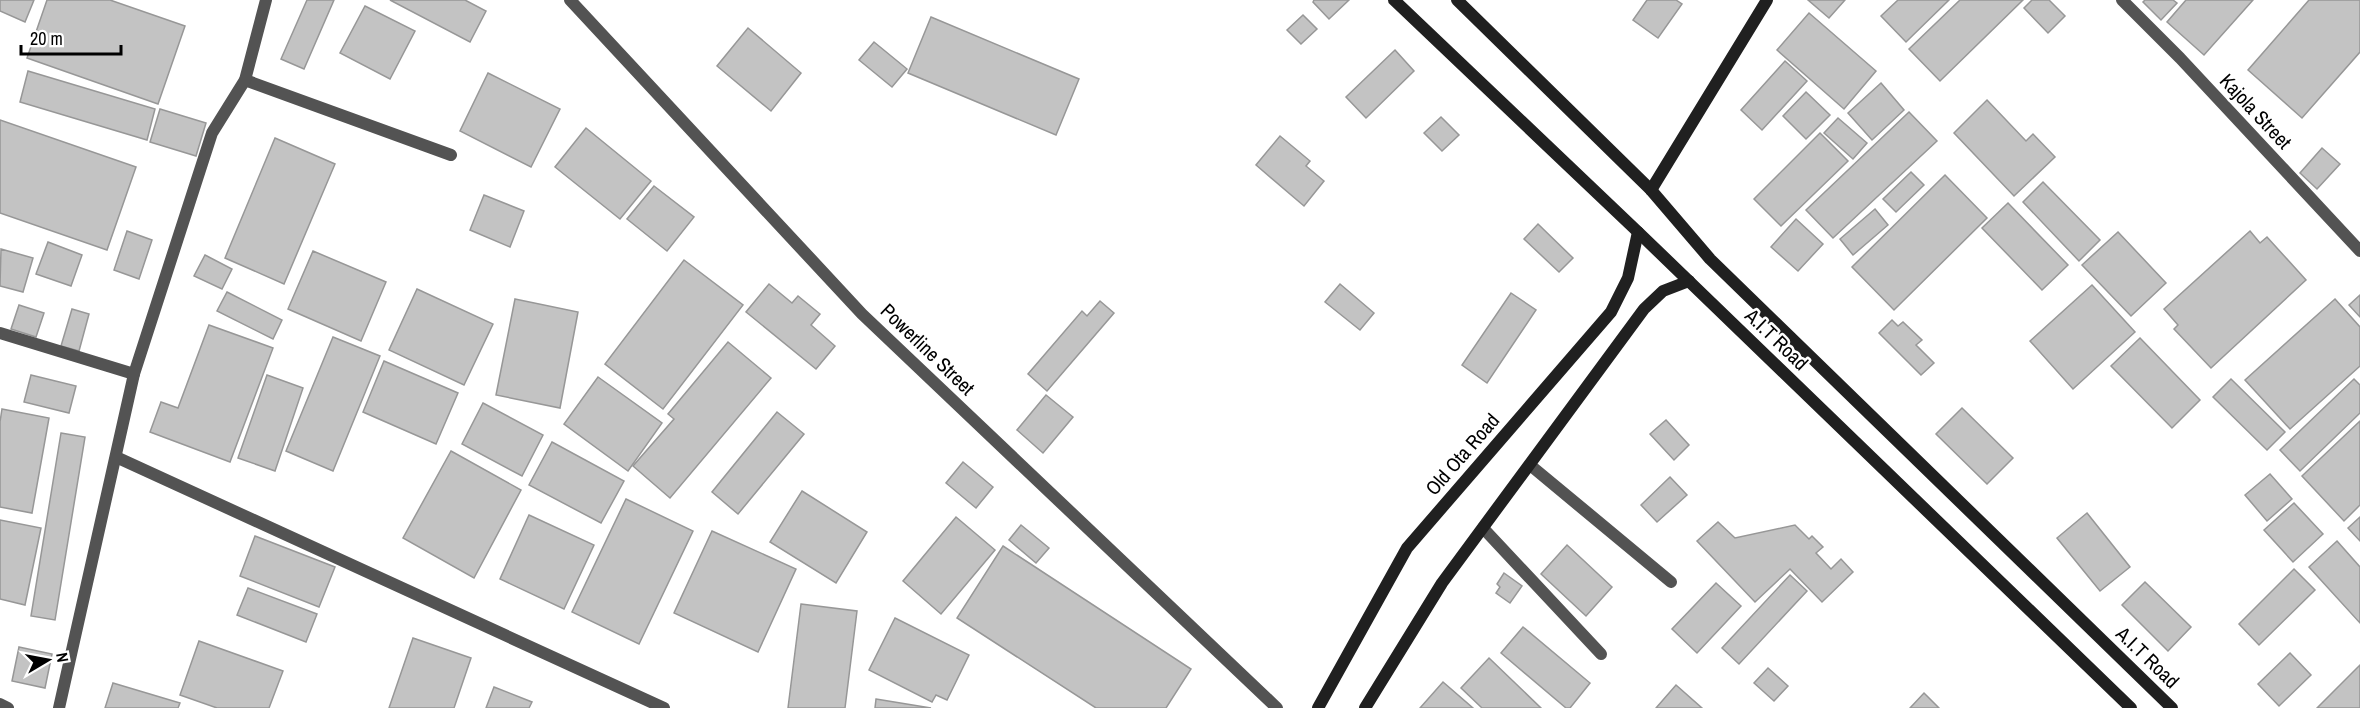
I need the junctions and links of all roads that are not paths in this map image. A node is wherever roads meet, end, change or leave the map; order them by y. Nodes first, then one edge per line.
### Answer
1 (266, 0) edge
2 (570, 0) edge
3 (1394, 0) edge
4 (1457, 0) edge
5 (1767, 0) edge
6 (2122, 0) edge
7 (245, 80) junction
8 (451, 155) dead end
9 (1651, 190) junction
10 (1638, 232) junction
11 (2360, 251) edge
12 (1689, 281) junction
13 (0, 333) edge
14 (134, 374) junction
15 (116, 457) junction
16 (1530, 465) junction
17 (1483, 528) junction
18 (1671, 582) dead end
19 (1602, 654) dead end
20 (0, 704) edge
21 (8, 708) edge
22 (59, 708) edge
23 (664, 708) edge
24 (1277, 708) edge
25 (1318, 708) edge
26 (1365, 708) edge
27 (2131, 708) edge
28 (2172, 708) edge

1 - 7 street
2 - 24 street, Powerline Street
3 - 10 street, A.I.T Road
4 - 9 street, A.I.T Road
5 - 9 street
6 - 11 street, Kajola Street
7 - 8 street
7 - 14 street
9 - 28 street, A.I.T Road
10 - 12 street, A.I.T Road
10 - 25 street, Old Ota Road
12 - 16 street
12 - 27 street, A.I.T Road
13 - 14 street
14 - 15 street
15 - 22 street
15 - 23 street
16 - 17 street
16 - 18 street
17 - 19 street
17 - 26 street
20 - 21 street

